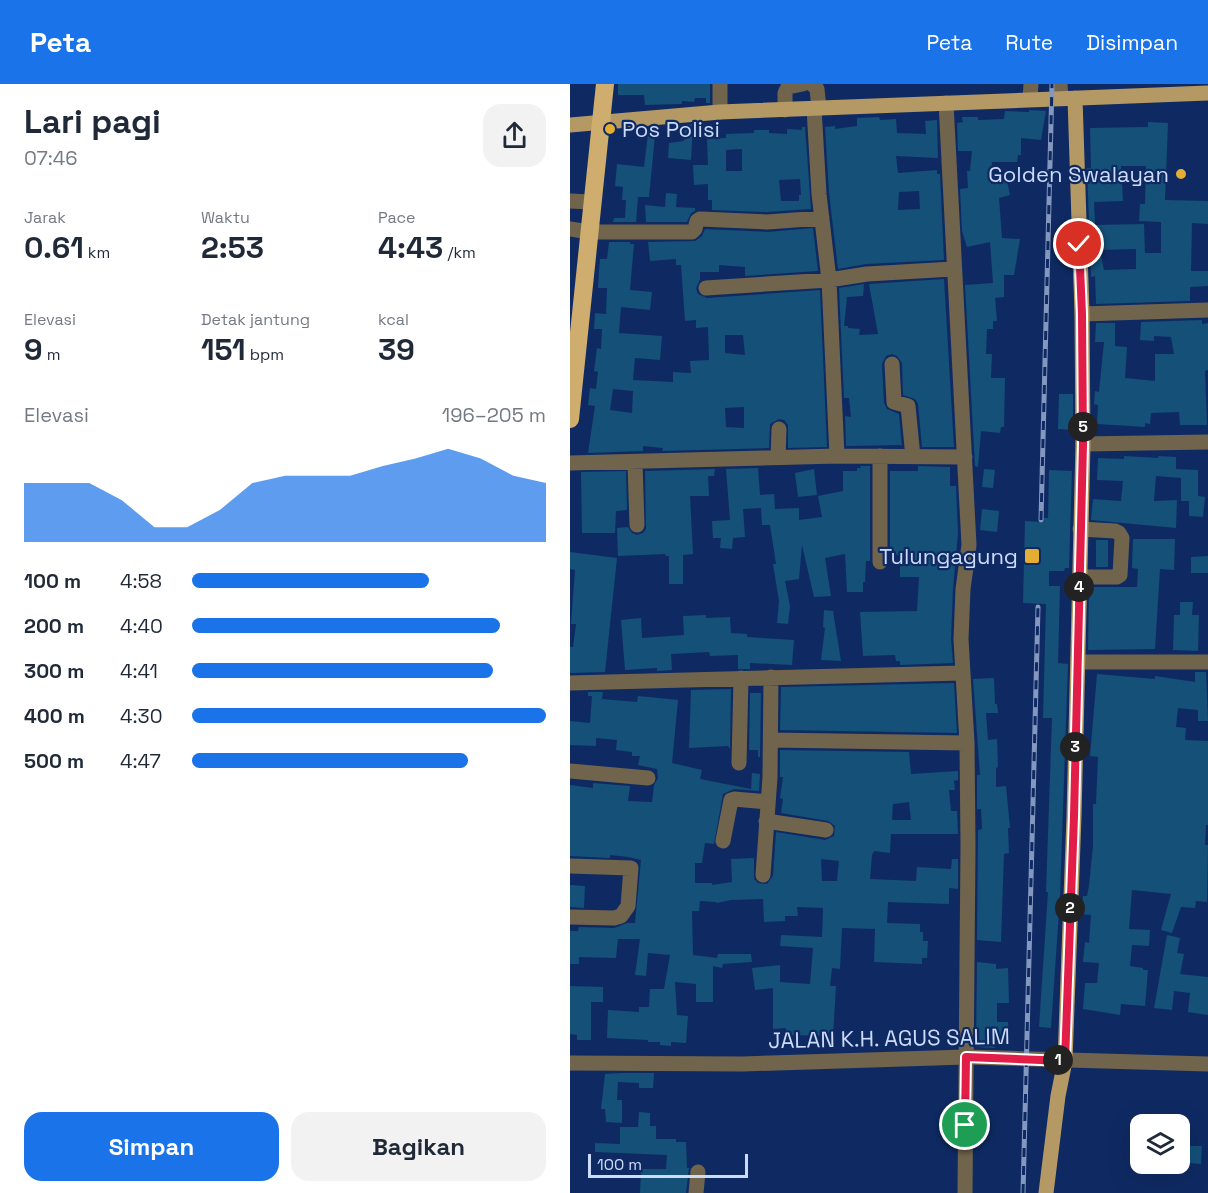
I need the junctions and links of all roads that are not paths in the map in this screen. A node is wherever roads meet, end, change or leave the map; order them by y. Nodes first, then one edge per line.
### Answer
1 (605, 84) edge
2 (720, 84) edge
3 (803, 84) edge
4 (812, 84) edge
5 (823, 84) edge
6 (1174, 90) edge
7 (1031, 92) edge
8 (1066, 93) edge
9 (1208, 93) edge
10 (946, 104) junction
11 (819, 108) junction
12 (785, 110) junction
13 (720, 112) junction
14 (601, 122) junction
15 (570, 125) edge
16 (570, 201) edge
17 (592, 202) junction
18 (822, 218) junction
19 (570, 229) edge
20 (589, 232) junction
21 (953, 269) junction
22 (829, 280) junction
23 (706, 288) dead end
24 (1208, 310) edge
25 (1082, 314) junction
26 (892, 364) dead end
27 (570, 419) edge
28 (779, 429) dead end
29 (1208, 442) edge
30 (1083, 444) junction
31 (837, 456) junction
32 (880, 456) junction
33 (913, 457) junction
34 (965, 457) junction
35 (778, 458) junction
36 (570, 463) edge
37 (635, 463) junction
38 (637, 525) dead end
39 (1080, 529) junction
40 (880, 562) dead end
41 (1079, 577) junction
42 (1078, 662) junction
43 (1208, 662) edge
44 (962, 673) junction
45 (771, 677) junction
46 (741, 678) junction
47 (570, 683) edge
48 (771, 740) junction
49 (967, 743) junction
50 (740, 763) dead end
51 (570, 771) edge
52 (648, 778) dead end
53 (768, 802) junction
54 (766, 821) junction
55 (826, 830) dead end
56 (723, 841) dead end
57 (570, 866) edge
58 (763, 875) dead end
59 (570, 917) edge
60 (966, 1057) junction
61 (1065, 1061) junction
62 (570, 1063) edge
63 (1208, 1064) edge
64 (698, 1172) dead end
65 (696, 1193) edge
66 (965, 1193) edge
67 (1046, 1193) edge

1 - 14 highway
2 - 13 street
3 - 12 street
4 - 11 street
5 - 11 street
6 - 8 main road
6 - 9 main road
7 - 8 main road
7 - 10 main road
8 - 25 main road
10 - 11 main road
10 - 21 street
11 - 12 main road
11 - 18 street
12 - 13 main road
13 - 14 main road
14 - 15 main road
14 - 17 highway
16 - 17 street
17 - 20 highway
18 - 20 street
18 - 22 street
19 - 20 street
20 - 27 highway
21 - 22 street
21 - 34 street
22 - 23 street
22 - 31 street
24 - 25 street
25 - 30 main road
26 - 33 street
28 - 35 street
29 - 30 street
30 - 39 main road
31 - 32 street
31 - 35 street
32 - 33 street
32 - 40 street
33 - 34 street
34 - 44 street
35 - 37 street
36 - 37 street
37 - 38 street
39 - 41 main road
39 - 41 street
41 - 42 main road
42 - 43 street
42 - 61 main road
44 - 45 street
44 - 49 street
45 - 46 street
45 - 48 street
46 - 47 street
46 - 50 street
48 - 49 street
48 - 53 street
49 - 60 street
51 - 52 street
53 - 54 street
53 - 56 street
54 - 55 street
54 - 58 street
57 - 59 street
60 - 61 street, JALAN K.H. AGUS SALIM
60 - 62 street, JALAN K.H. AGUS SALIM
60 - 66 street
61 - 63 street, JALAN K.H. AGUS SALIM
61 - 67 main road
64 - 65 street

